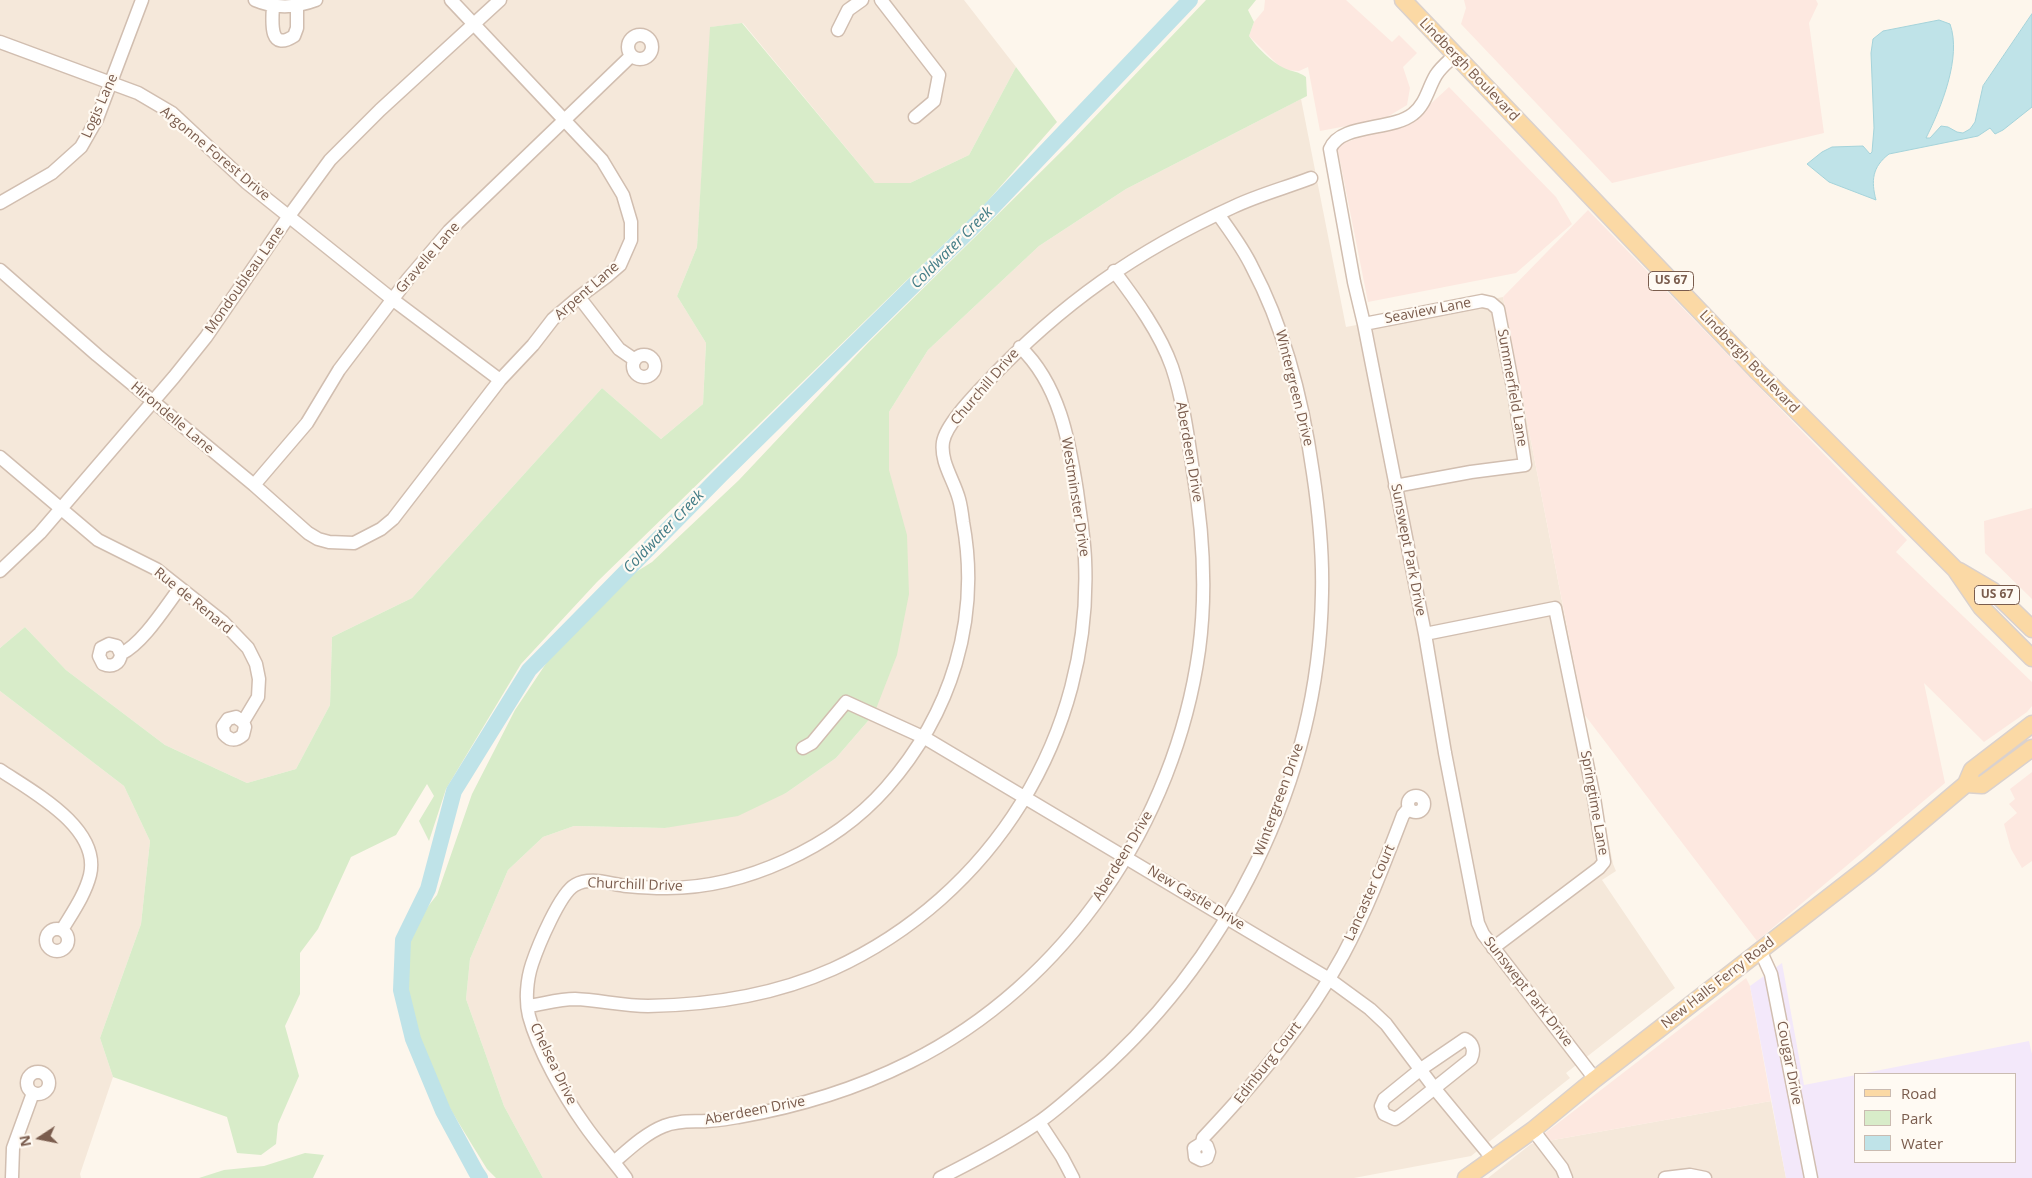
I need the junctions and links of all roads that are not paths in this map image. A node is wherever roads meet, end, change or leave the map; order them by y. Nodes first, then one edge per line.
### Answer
1 (142, 0) edge
2 (255, 0) edge
3 (316, 0) edge
4 (451, 0) edge
5 (500, 0) edge
6 (862, 0) edge
7 (881, 0) edge
8 (1403, 0) edge
9 (273, 6) junction
10 (297, 6) junction
11 (475, 24) junction
12 (838, 30) dead end
13 (0, 42) edge
14 (1455, 55) junction
15 (631, 56) dead end
16 (111, 83) junction
17 (915, 117) dead end
18 (565, 121) junction
19 (1311, 178) dead end
20 (0, 203) edge
21 (1218, 214) junction
22 (289, 216) junction
23 (0, 270) edge
24 (1114, 271) junction
25 (579, 297) junction
26 (392, 299) junction
27 (1491, 303) joint
28 (1364, 324) junction
29 (1020, 347) junction
30 (634, 360) dead end
31 (500, 380) junction
32 (152, 402) junction
33 (0, 457) edge
34 (254, 485) junction
35 (1395, 486) junction
36 (61, 508) junction
37 (354, 543) joint
38 (1955, 568) junction
39 (0, 570) edge
40 (179, 589) junction
41 (2032, 629) edge
42 (1424, 634) junction
43 (121, 654) dead end
44 (2032, 658) edge
45 (244, 722) dead end
46 (2032, 724) edge
47 (924, 738) junction
48 (803, 748) dead end
49 (2032, 748) edge
50 (0, 770) edge
51 (1966, 784) junction
52 (1025, 799) junction
53 (1408, 808) dead end
54 (1126, 856) junction
55 (574, 886) joint
56 (1227, 917) junction
57 (62, 930) dead end
58 (1493, 948) junction
59 (1760, 950) junction
60 (1329, 978) junction
61 (528, 1006) junction
62 (1421, 1069) junction
63 (1595, 1079) junction
64 (1435, 1089) junction
65 (33, 1093) dead end
66 (1039, 1122) junction
67 (1533, 1130) junction
68 (1202, 1143) dead end
69 (1492, 1158) junction
70 (614, 1162) junction
71 (12, 1178) edge
72 (626, 1178) edge
73 (940, 1178) edge
74 (1073, 1178) edge
75 (1466, 1178) edge
76 (1566, 1178) edge
77 (1665, 1178) edge
78 (1705, 1178) edge
79 (1811, 1178) edge

1 - 16 street, Logis Lane
2 - 9 street
3 - 10 street
4 - 11 street, Arpent Lane
5 - 11 street, Mondoubleau Lane
6 - 12 street
7 - 17 street
8 - 14 main road, Lindbergh Boulevard / US 67
9 - 10 street
9 - 10 street
11 - 18 street, Arpent Lane
11 - 22 street, Mondoubleau Lane
13 - 16 street, Argonne Forest Drive
14 - 28 street, Sunswept Park Drive
14 - 38 main road, Lindbergh Boulevard / US 67
15 - 18 street, Gravelle Lane
16 - 20 street, Logis Lane
16 - 22 street, Argonne Forest Drive
18 - 25 street, Arpent Lane
18 - 26 street, Gravelle Lane
19 - 21 street, Churchill Drive
21 - 24 street, Churchill Drive
21 - 56 street, Wintergreen Drive
22 - 26 street, Argonne Forest Drive
22 - 32 street, Mondoubleau Lane
23 - 32 street, Hirondelle Lane
24 - 29 street, Churchill Drive
24 - 54 street, Aberdeen Drive
25 - 30 street
25 - 31 street, Arpent Lane
26 - 31 street, Argonne Forest Drive
26 - 34 street, Gravelle Lane
27 - 28 street, Seaview Lane
27 - 35 street, Summerfield Lane
28 - 35 street, Sunswept Park Drive
29 - 47 street, Churchill Drive
29 - 52 street, Westminster Drive
31 - 37 street, Arpent Lane
32 - 34 street, Hirondelle Lane
32 - 36 street, Mondoubleau Lane
33 - 36 street, Rue de Renard
34 - 37 street, Hirondelle Lane
35 - 42 street, Sunswept Park Drive
36 - 39 street, Mondoubleau Lane
36 - 40 street, Rue de Renard
38 - 41 main road, Lindbergh Boulevard / US 67
38 - 44 main road, Lindbergh Boulevard / US 67
40 - 43 street
40 - 45 street, Rue de Renard
42 - 58 street, Sunswept Park Drive
42 - 58 street, Springtime Lane
46 - 51 main road, New Halls Ferry Road
47 - 48 street, New Castle Drive
47 - 52 street, New Castle Drive
47 - 55 street, Churchill Drive
49 - 51 main road, New Halls Ferry Road
50 - 57 street
51 - 59 main road, New Halls Ferry Road
52 - 54 street, New Castle Drive
52 - 61 street, Westminster Drive
53 - 60 street, Lancaster Court
54 - 56 street, New Castle Drive
54 - 70 street, Aberdeen Drive
55 - 61 street, Chelsea Drive
56 - 60 street, New Castle Drive
56 - 66 street, Wintergreen Drive
58 - 63 street, Sunswept Park Drive
59 - 63 main road, New Halls Ferry Road
59 - 79 street, Cougar Drive
60 - 62 street, New Castle Drive
60 - 68 street, Edinburg Court
61 - 70 street, Chelsea Drive
62 - 64 street, New Castle Drive
62 - 64 street
62 - 64 street
63 - 67 main road, New Halls Ferry Road
64 - 69 street, New Castle Drive
65 - 71 street
66 - 73 street, Wintergreen Drive
66 - 74 street
67 - 69 main road, New Halls Ferry Road
67 - 76 street
69 - 75 main road, New Halls Ferry Road
70 - 72 street, Chelsea Drive
77 - 78 street

